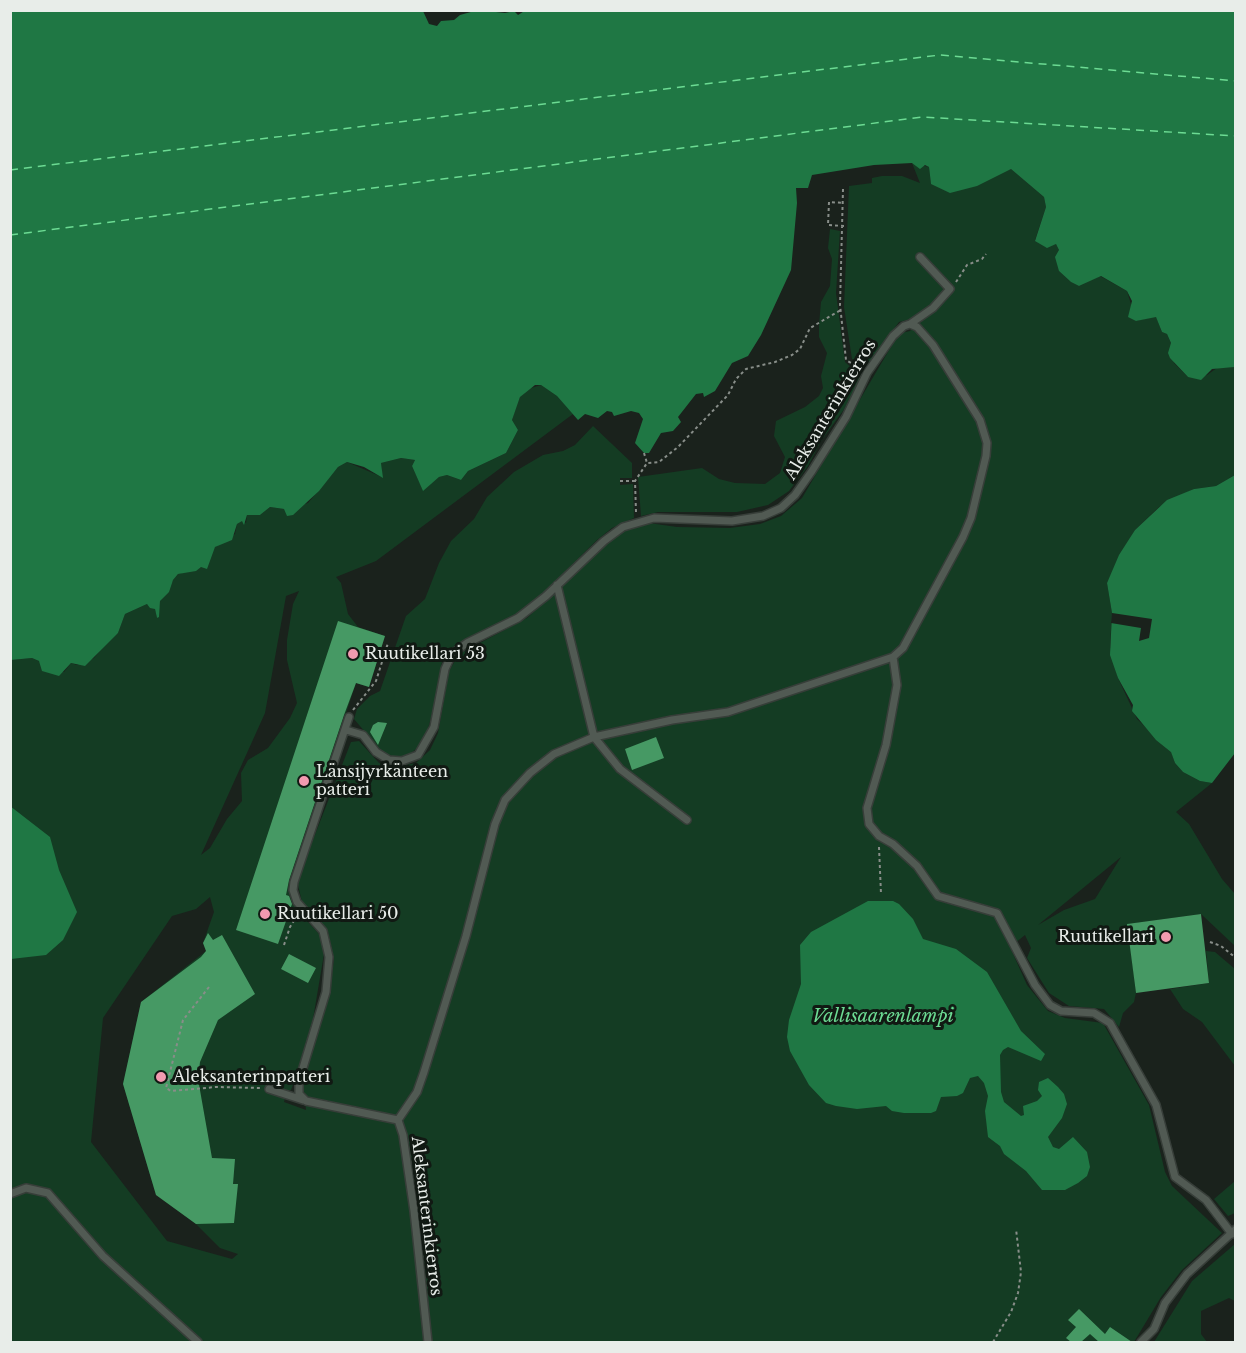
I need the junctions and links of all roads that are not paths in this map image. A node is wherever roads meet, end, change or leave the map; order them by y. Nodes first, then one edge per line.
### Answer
1 (920, 257) dead end
2 (910, 324) junction
3 (557, 585) junction
4 (893, 657) junction
5 (349, 717) road end
6 (346, 730) junction
7 (594, 738) junction
8 (687, 820) dead end
9 (269, 1089) road end
10 (306, 1101) junction
11 (398, 1120) junction
12 (10, 1194) edge
13 (1234, 1231) edge
14 (198, 1342) edge
15 (428, 1342) edge
16 (1141, 1342) edge

1 - 2 lane, Aleksanterinkierros
2 - 3 lane, Aleksanterinkierros
2 - 4 lane
3 - 6 lane, Aleksanterinkierros
3 - 7 lane
4 - 7 lane
4 - 13 lane
5 - 6 lane
6 - 10 lane
7 - 8 lane
7 - 11 lane
9 - 10 lane, Aleksanterinkierros
10 - 11 lane, Aleksanterinkierros
11 - 15 lane, Aleksanterinkierros
12 - 14 lane
13 - 16 lane

